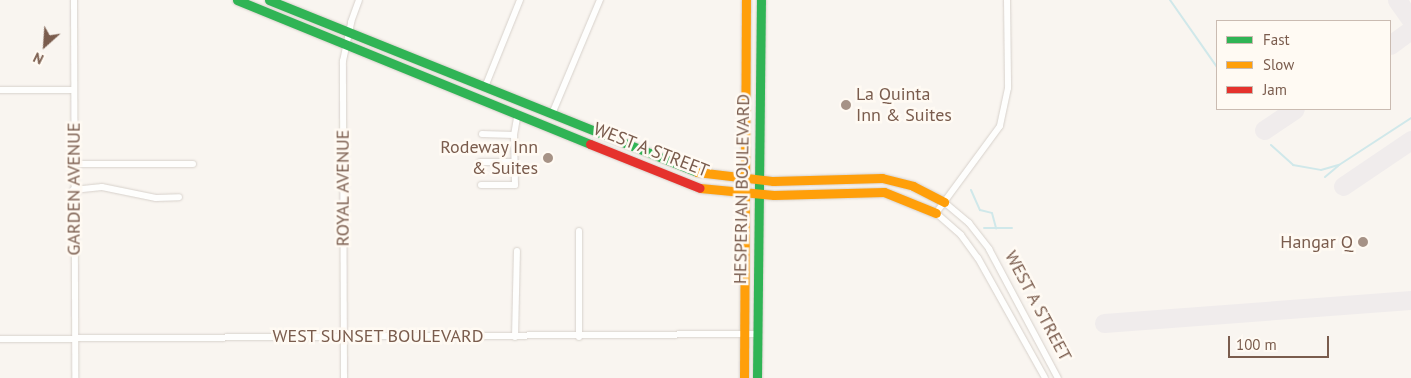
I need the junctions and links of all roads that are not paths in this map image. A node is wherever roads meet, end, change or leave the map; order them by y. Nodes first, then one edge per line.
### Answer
1 (74, 0) edge
2 (237, 0) edge
3 (269, 0) edge
4 (359, 0) edge
5 (520, 0) edge
6 (600, 0) edge
7 (761, 0) edge
8 (1007, 0) edge
9 (745, 1) edge
10 (349, 32) junction
11 (347, 44) junction
12 (485, 87) junction
13 (0, 90) edge
14 (73, 90) junction
15 (518, 113) junction
16 (552, 114) junction
17 (541, 123) junction
18 (482, 134) dead end
19 (514, 135) junction
20 (630, 146) junction
21 (612, 154) junction
22 (480, 162) dead end
23 (515, 162) junction
24 (74, 164) junction
25 (193, 164) dead end
26 (744, 179) junction
27 (758, 180) junction
28 (481, 185) dead end
29 (73, 190) junction
30 (744, 193) junction
31 (758, 195) junction
32 (179, 197) dead end
33 (944, 202) junction
34 (936, 213) junction
35 (579, 231) dead end
36 (517, 251) dead end
37 (744, 334) junction
38 (756, 334) junction
39 (344, 335) junction
40 (515, 337) junction
41 (579, 337) junction
42 (74, 338) junction
43 (0, 339) edge
44 (75, 378) edge
45 (344, 378) edge
46 (744, 378) edge
47 (757, 378) edge
48 (1045, 378) edge
49 (1058, 378) edge

1 - 14 street, GARDEN AVENUE
2 - 11 main road, WEST A STREET
3 - 10 main road, WEST A STREET
4 - 10 street, ROYAL AVENUE
5 - 12 street
6 - 16 street
7 - 27 main road, HESPERIAN BOULEVARD
8 - 33 street
9 - 26 main road, HESPERIAN BOULEVARD
10 - 11 street, ROYAL AVENUE
10 - 12 main road, WEST A STREET
11 - 15 main road, WEST A STREET
11 - 39 street, ROYAL AVENUE
12 - 16 main road, WEST A STREET
13 - 14 street
14 - 24 street, GARDEN AVENUE
15 - 17 main road, WEST A STREET
15 - 19 street
16 - 17 main road
16 - 20 main road, WEST A STREET
17 - 21 main road, WEST A STREET
18 - 19 street
19 - 23 street
20 - 21 main road
20 - 26 main road, WEST A STREET
21 - 30 main road, WEST A STREET
22 - 23 street
23 - 28 street
24 - 25 street
24 - 29 street, GARDEN AVENUE
26 - 27 main road, WEST A STREET
26 - 30 main road, HESPERIAN BOULEVARD
27 - 31 main road, HESPERIAN BOULEVARD
27 - 33 main road, WEST A STREET
29 - 32 street
29 - 42 street, GARDEN AVENUE
30 - 31 main road, WEST A STREET
30 - 37 main road, HESPERIAN BOULEVARD
31 - 34 main road, WEST A STREET
31 - 38 main road, HESPERIAN BOULEVARD
33 - 34 street
33 - 49 street, WEST A STREET
34 - 48 street, WEST A STREET
35 - 41 street
36 - 40 street
37 - 38 street, WEST SUNSET BOULEVARD
37 - 41 street, WEST SUNSET BOULEVARD
37 - 46 main road, HESPERIAN BOULEVARD
38 - 47 main road, HESPERIAN BOULEVARD
39 - 40 street, WEST SUNSET BOULEVARD
39 - 42 street, WEST SUNSET BOULEVARD
39 - 45 street, ROYAL AVENUE
40 - 41 street, WEST SUNSET BOULEVARD
42 - 43 street, WEST SUNSET BOULEVARD
42 - 44 street, GARDEN AVENUE

